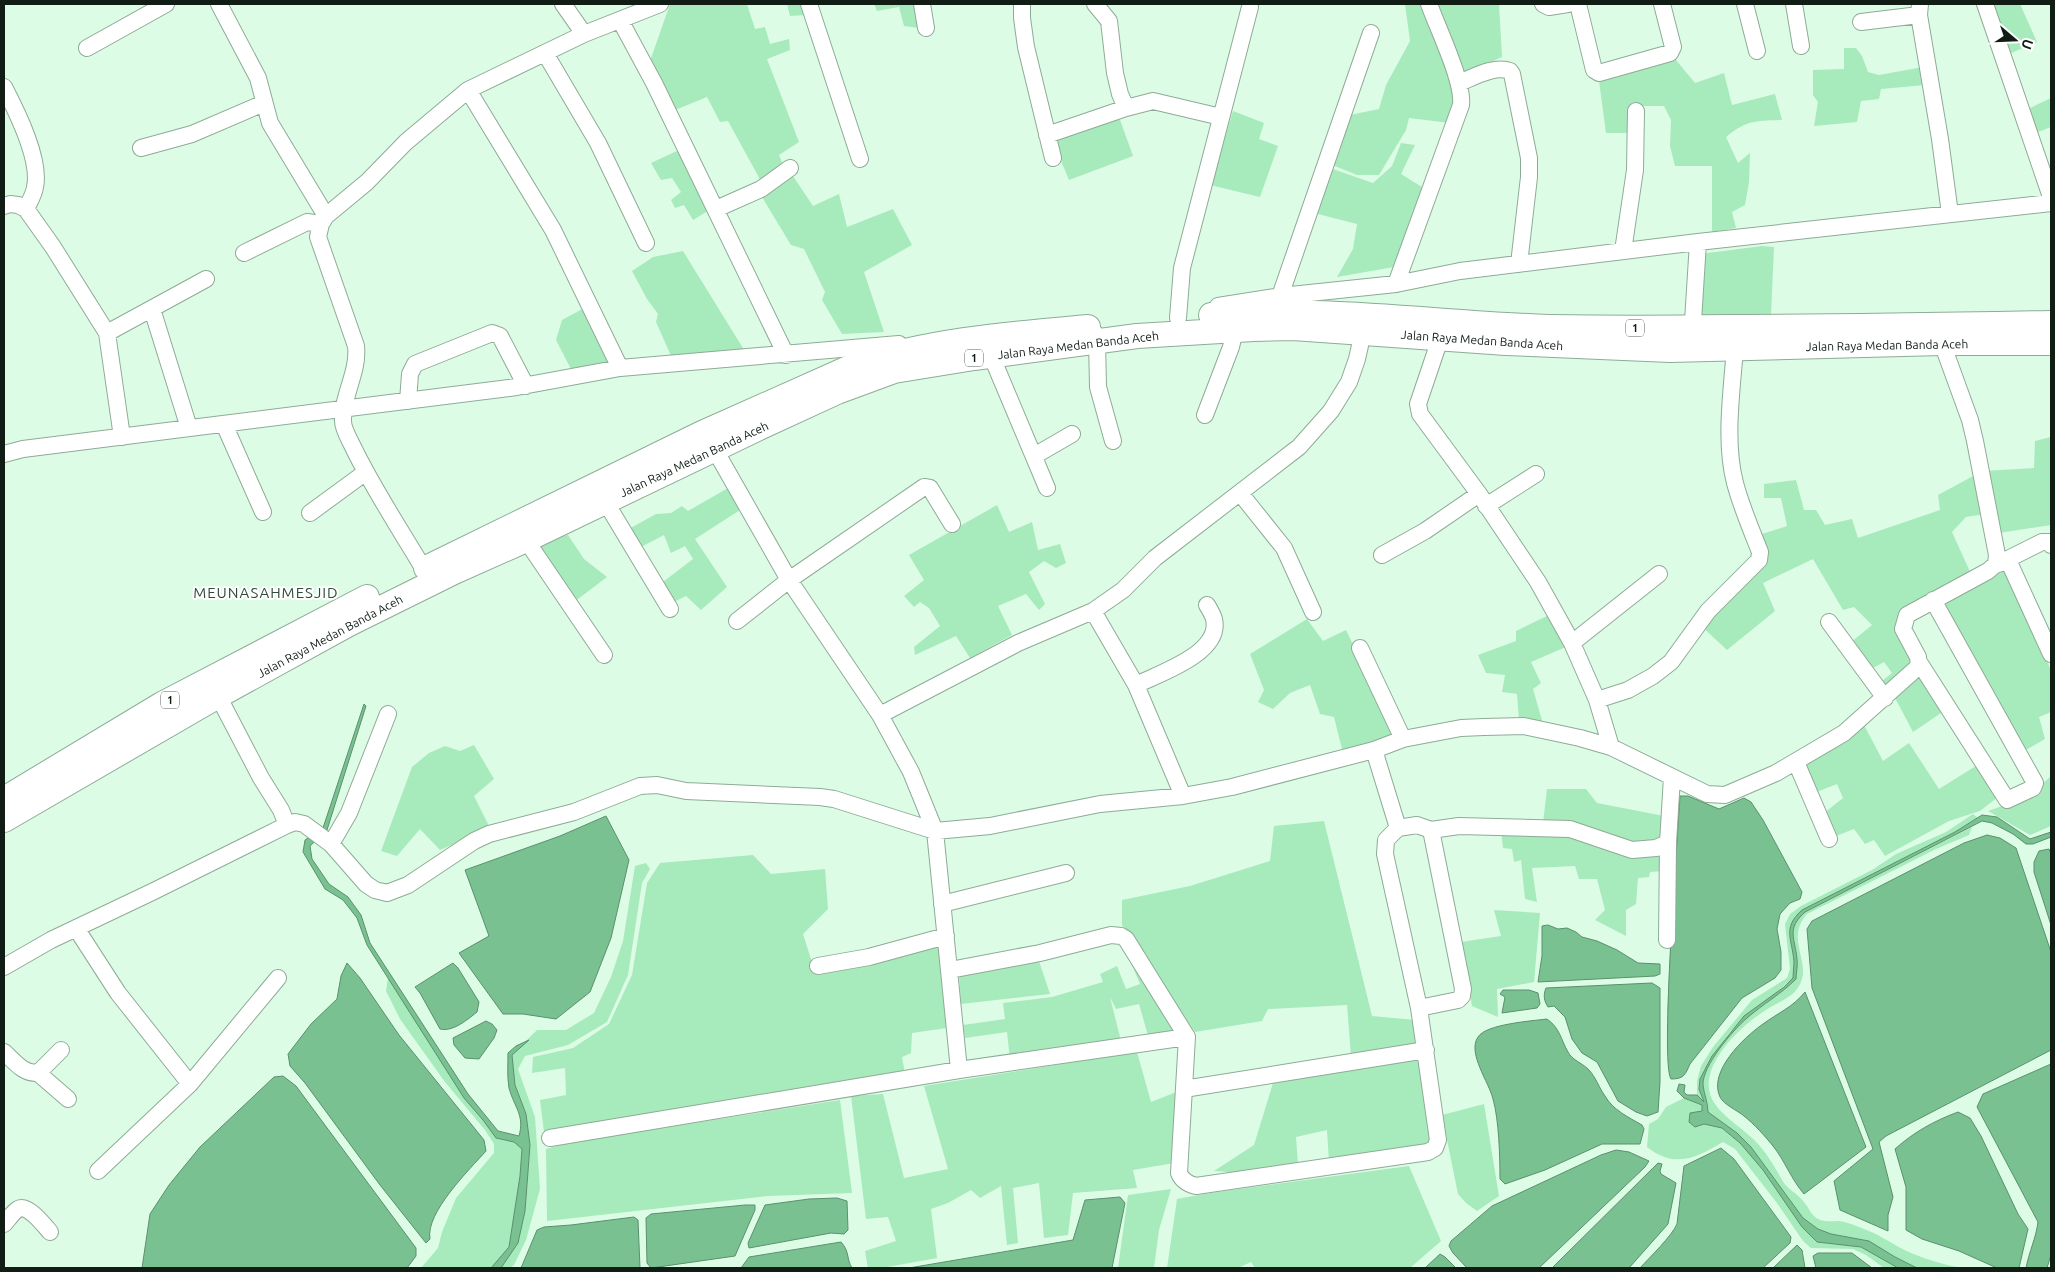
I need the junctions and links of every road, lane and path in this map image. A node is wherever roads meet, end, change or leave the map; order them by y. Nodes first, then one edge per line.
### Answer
1 (166, 4) edge
2 (219, 4) edge
3 (563, 4) edge
4 (660, 4) edge
5 (809, 4) edge
6 (922, 4) edge
7 (1022, 4) edge
8 (1095, 4) edge
9 (1429, 4) edge
10 (1543, 4) edge
11 (1568, 4) edge
12 (1578, 4) edge
13 (1662, 4) edge
14 (1744, 4) edge
15 (1794, 4) edge
16 (1985, 4) edge
17 (1250, 7) dead end
18 (1919, 10) edge
19 (620, 20) junction
20 (1861, 22) dead end
21 (926, 28) dead end
22 (1371, 33) dead end
23 (584, 34) junction
24 (1802, 46) dead end
25 (87, 48) dead end
26 (1757, 50) dead end
27 (545, 52) junction
28 (1459, 83) junction
29 (4, 87) edge
30 (468, 90) junction
31 (264, 103) junction
32 (1126, 108) junction
33 (1636, 111) dead end
34 (1221, 117) junction
35 (1047, 135) junction
36 (141, 148) dead end
37 (1054, 158) dead end
38 (860, 159) dead end
39 (790, 168) dead end
40 (2051, 197) edge
41 (2051, 203) edge
42 (4, 206) edge
43 (26, 209) junction
44 (716, 209) junction
45 (1950, 214) junction
46 (324, 220) junction
47 (1698, 242) junction
48 (646, 243) dead end
49 (1622, 251) junction
50 (244, 253) dead end
51 (1519, 264) junction
52 (206, 279) dead end
53 (1396, 284) junction
54 (152, 309) junction
55 (1253, 315) junction
56 (1178, 318) junction
57 (2051, 323) edge
58 (1363, 332) junction
59 (107, 333) junction
60 (1095, 334) junction
61 (1692, 338) junction
62 (1440, 339) junction
63 (1942, 343) junction
64 (2051, 343) edge
65 (929, 347) junction
66 (1735, 348) junction
67 (786, 355) junction
68 (991, 355) junction
69 (620, 368) junction
70 (526, 386) junction
71 (408, 401) junction
72 (344, 409) junction
73 (1205, 415) dead end
74 (224, 424) junction
75 (189, 428) junction
76 (1072, 434) dead end
77 (122, 437) junction
78 (1113, 441) dead end
79 (715, 450) junction
80 (4, 453) edge
81 (1034, 456) junction
82 (366, 472) junction
83 (1536, 474) dead end
84 (1047, 488) dead end
85 (1240, 493) junction
86 (1482, 500) junction
87 (605, 501) junction
88 (263, 512) dead end
89 (310, 513) dead end
90 (952, 524) dead end
91 (526, 540) junction
92 (2051, 545) edge
93 (1382, 556) dead end
94 (2002, 562) junction
95 (1659, 574) dead end
96 (428, 576) junction
97 (790, 580) junction
98 (1933, 600) junction
99 (1208, 605) dead end
100 (670, 609) dead end
101 (1093, 611) junction
102 (1314, 612) dead end
103 (737, 621) dead end
104 (1829, 622) dead end
105 (1572, 643) junction
106 (1360, 648) dead end
107 (2051, 654) edge
108 (604, 655) dead end
109 (1919, 662) junction
110 (1136, 685) junction
111 (213, 688) junction
112 (1886, 698) junction
113 (1597, 700) junction
114 (388, 714) dead end
115 (880, 715) junction
116 (1403, 739) junction
117 (1611, 747) junction
118 (1374, 750) junction
119 (1796, 762) junction
120 (1672, 777) junction
121 (1183, 796) junction
122 (4, 799) edge
123 (4, 820) edge
124 (287, 824) junction
125 (1398, 828) junction
126 (1431, 830) junction
127 (935, 831) junction
128 (322, 838) junction
129 (1829, 839) dead end
130 (1668, 843) junction
131 (1066, 873) dead end
132 (942, 904) junction
133 (76, 928) junction
134 (946, 936) junction
135 (1666, 940) dead end
136 (818, 966) dead end
137 (4, 967) edge
138 (950, 970) junction
139 (278, 978) dead end
140 (1419, 1008) junction
141 (1187, 1037) junction
142 (61, 1050) dead end
143 (1426, 1050) junction
144 (4, 1052) edge
145 (959, 1070) junction
146 (38, 1073) junction
147 (190, 1084) junction
148 (1184, 1089) junction
149 (68, 1099) dead end
150 (550, 1138) dead end
151 (98, 1171) dead end
152 (4, 1224) edge
153 (50, 1232) dead end

1 - 25 street
2 - 31 street
3 - 23 street
4 - 19 street
5 - 38 street
6 - 21 street
7 - 35 street
8 - 32 street
9 - 28 street
10 - 11 street
12 - 13 street
14 - 26 street
15 - 24 street
16 - 40 street
17 - 34 street
18 - 20 street
18 - 45 street
19 - 23 street
19 - 44 street
22 - 55 street
23 - 27 street
27 - 30 street
27 - 48 street
28 - 51 street
28 - 53 street
29 - 43 street
30 - 46 street
30 - 69 street
31 - 36 street
31 - 46 street
32 - 34 street
32 - 35 street
33 - 49 street
34 - 56 street
35 - 37 street
39 - 44 street
41 - 45 street
42 - 43 street
43 - 59 street
44 - 67 street
45 - 47 street
46 - 50 street
46 - 72 street
47 - 49 street
47 - 61 street
49 - 51 street
51 - 53 street
52 - 54 street
53 - 55 street
54 - 59 street
54 - 75 street
55 - 56 highway, Jalan Raya Medan Banda Aceh / 1
55 - 58 highway, Jalan Raya Medan Banda Aceh / 1
55 - 60 highway, Jalan Raya Medan Banda Aceh / 1
55 - 61 highway, Jalan Raya Medan Banda Aceh / 1
55 - 73 street
56 - 60 highway, Jalan Raya Medan Banda Aceh / 1
57 - 61 highway, Jalan Raya Medan Banda Aceh / 1
58 - 62 highway, Jalan Raya Medan Banda Aceh / 1
58 - 85 street
59 - 77 street
60 - 65 highway, Jalan Raya Medan Banda Aceh / 1
60 - 68 highway, Jalan Raya Medan Banda Aceh / 1
60 - 78 street
61 - 62 highway, Jalan Raya Medan Banda Aceh / 1
61 - 66 highway, Jalan Raya Medan Banda Aceh / 1
62 - 86 street
63 - 64 highway, Jalan Raya Medan Banda Aceh / 1
63 - 66 highway, Jalan Raya Medan Banda Aceh / 1
63 - 94 street
65 - 67 street
65 - 96 highway, Jalan Raya Medan Banda Aceh / 1
66 - 113 street
67 - 69 street
68 - 79 highway, Jalan Raya Medan Banda Aceh / 1
68 - 81 street
69 - 70 street
70 - 71 street
70 - 71 street
71 - 72 street
72 - 74 street
72 - 82 street
74 - 75 street
74 - 88 street
75 - 77 street
76 - 81 street
77 - 80 street
79 - 87 highway, Jalan Raya Medan Banda Aceh / 1
79 - 97 street
81 - 84 street
82 - 89 street
82 - 96 street
83 - 86 street
85 - 101 street
85 - 102 street
86 - 93 street
86 - 105 street
87 - 91 highway, Jalan Raya Medan Banda Aceh / 1
87 - 100 street
90 - 97 street
91 - 96 highway, Jalan Raya Medan Banda Aceh / 1
91 - 108 street
92 - 94 street
94 - 98 street
94 - 107 street
95 - 105 street
96 - 111 highway, Jalan Raya Medan Banda Aceh / 1
97 - 103 street
97 - 115 street
98 - 109 street
98 - 109 street
99 - 110 street
101 - 110 street
101 - 115 street
104 - 112 street
105 - 113 street
106 - 116 street
109 - 112 street
110 - 121 street
111 - 122 highway, Jalan Raya Medan Banda Aceh / 1
111 - 123 highway, Jalan Raya Medan Banda Aceh / 1
111 - 124 street
112 - 119 street
113 - 117 street
114 - 128 street
115 - 127 street
116 - 117 street
116 - 118 street
117 - 120 street
118 - 121 street
118 - 125 street
119 - 120 street
119 - 129 street
120 - 130 street
121 - 127 street
124 - 128 street
124 - 133 street
125 - 126 street
125 - 140 street
126 - 130 street
126 - 140 street
127 - 128 street
127 - 132 street
130 - 135 street
131 - 132 street
132 - 134 street
133 - 137 street
133 - 147 street
134 - 136 street
134 - 138 street
138 - 141 street
138 - 145 street
139 - 147 street
140 - 143 street
141 - 145 street
141 - 148 street
142 - 146 street
143 - 148 street
143 - 148 street
144 - 146 street
145 - 150 street
146 - 149 street
147 - 151 street
152 - 153 street

